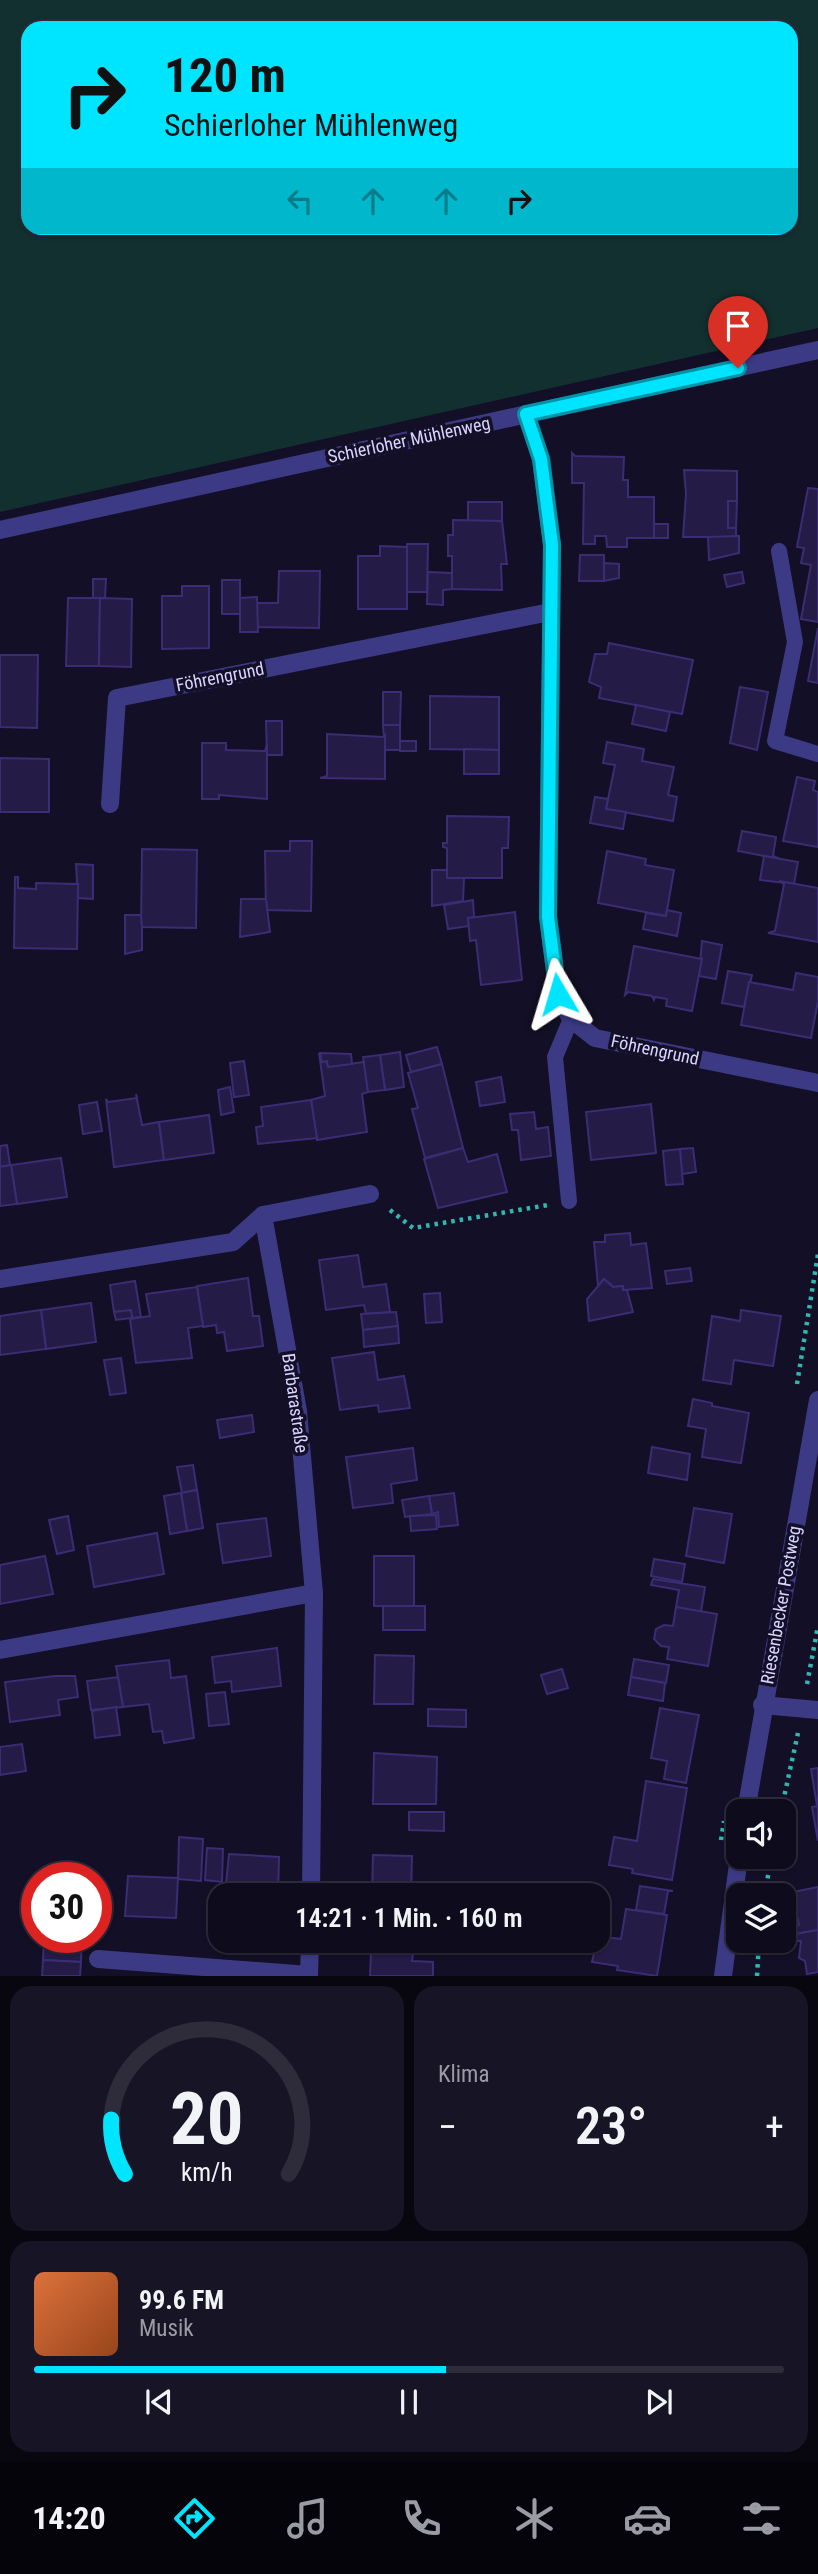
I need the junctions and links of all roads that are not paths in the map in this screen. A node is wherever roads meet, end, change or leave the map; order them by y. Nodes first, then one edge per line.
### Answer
1 (818, 350) edge
2 (526, 414) junction
3 (0, 530) edge
4 (779, 551) dead end
5 (550, 612) junction
6 (818, 754) edge
7 (110, 804) dead end
8 (570, 1019) junction
9 (818, 1083) edge
10 (370, 1194) road end
11 (569, 1201) road end
12 (263, 1215) junction
13 (0, 1279) edge
14 (818, 1400) edge
15 (314, 1593) junction
16 (0, 1650) edge
17 (762, 1704) junction
18 (818, 1710) edge
19 (748, 1799) edge
20 (737, 1869) edge
21 (311, 1883) edge
22 (310, 1953) edge
23 (98, 1959) dead end
24 (309, 1975) edge
25 (723, 1976) edge

1 - 2 street, Schierloher Mühlenweg
2 - 3 street, Schierloher Mühlenweg
2 - 5 street
4 - 6 lane
5 - 7 street, Föhrengrund
5 - 8 street
8 - 9 street, Föhrengrund
8 - 11 lane
10 - 12 street
12 - 13 street
12 - 15 street, Barbarastraße
14 - 17 street, Riesenbecker Postweg
15 - 16 street
15 - 21 street, Barbarastraße
17 - 18 street
17 - 19 street, Riesenbecker Postweg
20 - 25 street
22 - 24 street
23 - 24 street

